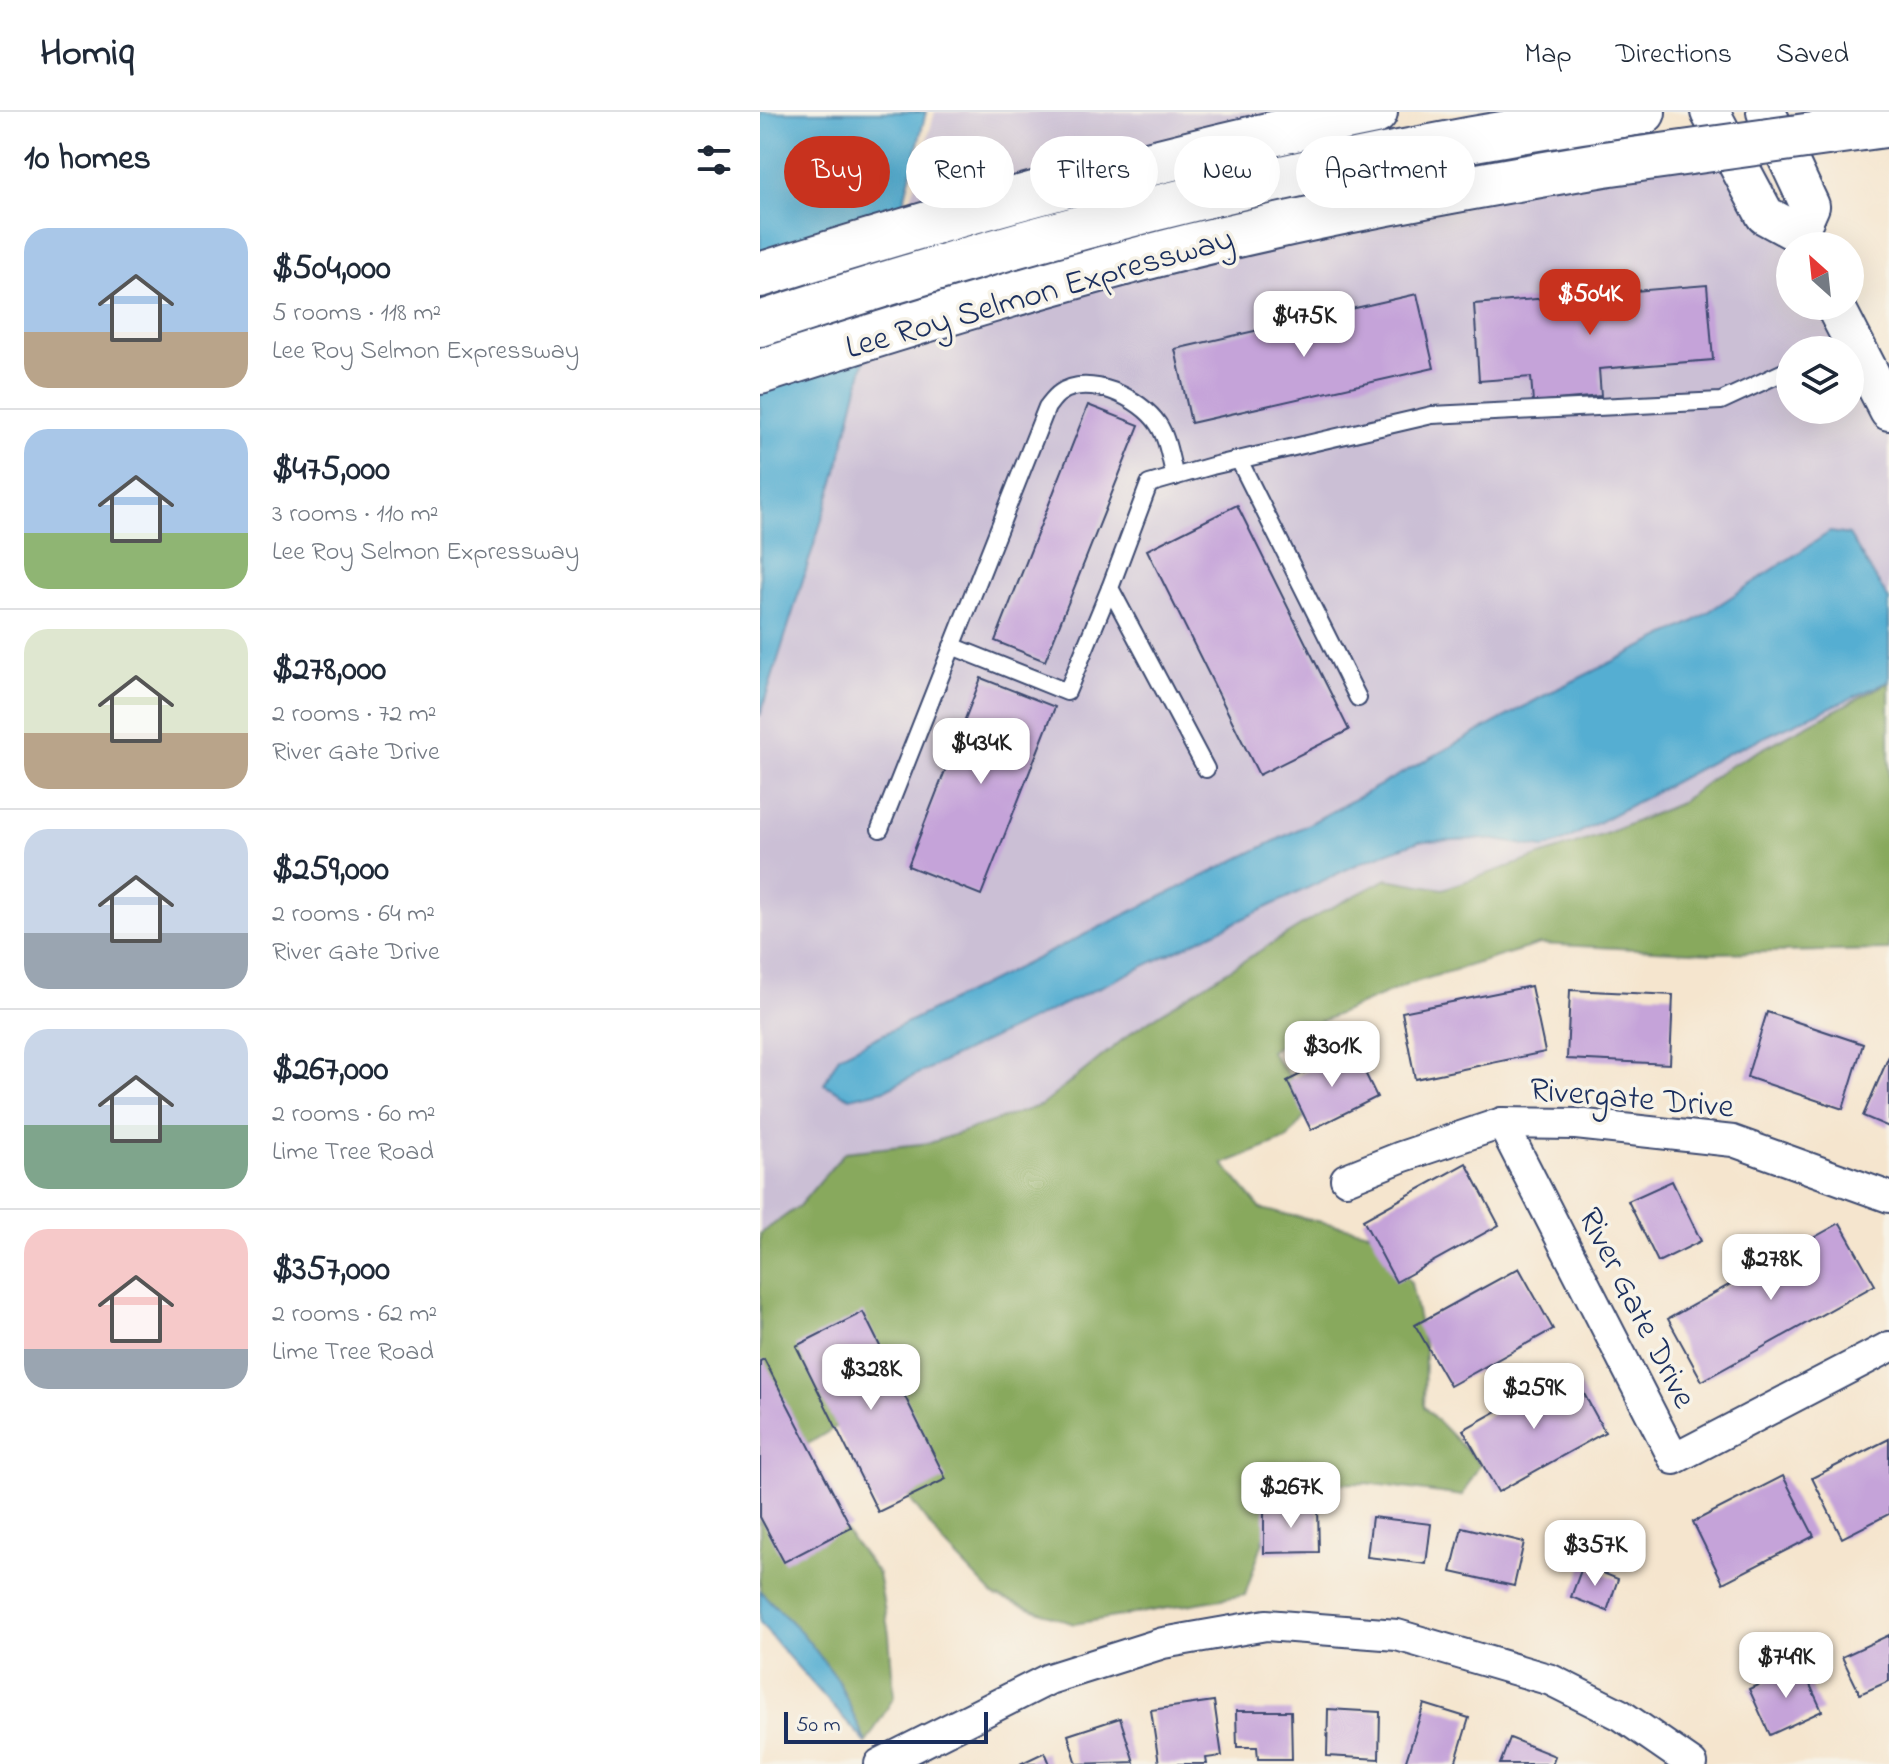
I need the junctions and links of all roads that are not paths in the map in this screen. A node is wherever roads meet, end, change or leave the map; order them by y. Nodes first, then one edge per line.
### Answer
1 (1375, 112) edge
2 (1643, 112) edge
3 (1710, 112) edge
4 (1766, 112) edge
5 (1887, 125) edge
6 (1789, 232) edge
7 (1803, 232) edge
8 (760, 275) edge
9 (760, 324) edge
10 (1864, 371) edge
11 (760, 372) edge
12 (1776, 375) edge
13 (1889, 411) edge
14 (1239, 460) junction
15 (1175, 477) junction
16 (1110, 588) junction
17 (952, 646) junction
18 (1358, 698) dead end
19 (1206, 769) dead end
20 (880, 829) dead end
21 (1502, 1123) junction
22 (1346, 1179) dead end
23 (1889, 1197) edge
24 (1889, 1347) edge
25 (880, 1764) edge
26 (1692, 1764) edge

1 - 8 highway
2 - 9 highway
3 - 6 street
4 - 7 street
5 - 11 highway, Lee Roy Selmon Expressway, bridge
10 - 13 street
12 - 14 lane
14 - 15 lane
14 - 18 lane
15 - 16 lane
15 - 17 lane
16 - 17 lane
16 - 19 lane
17 - 20 lane
21 - 22 street
21 - 23 street, Rivergate Drive
21 - 24 street, River Gate Drive
25 - 26 street

